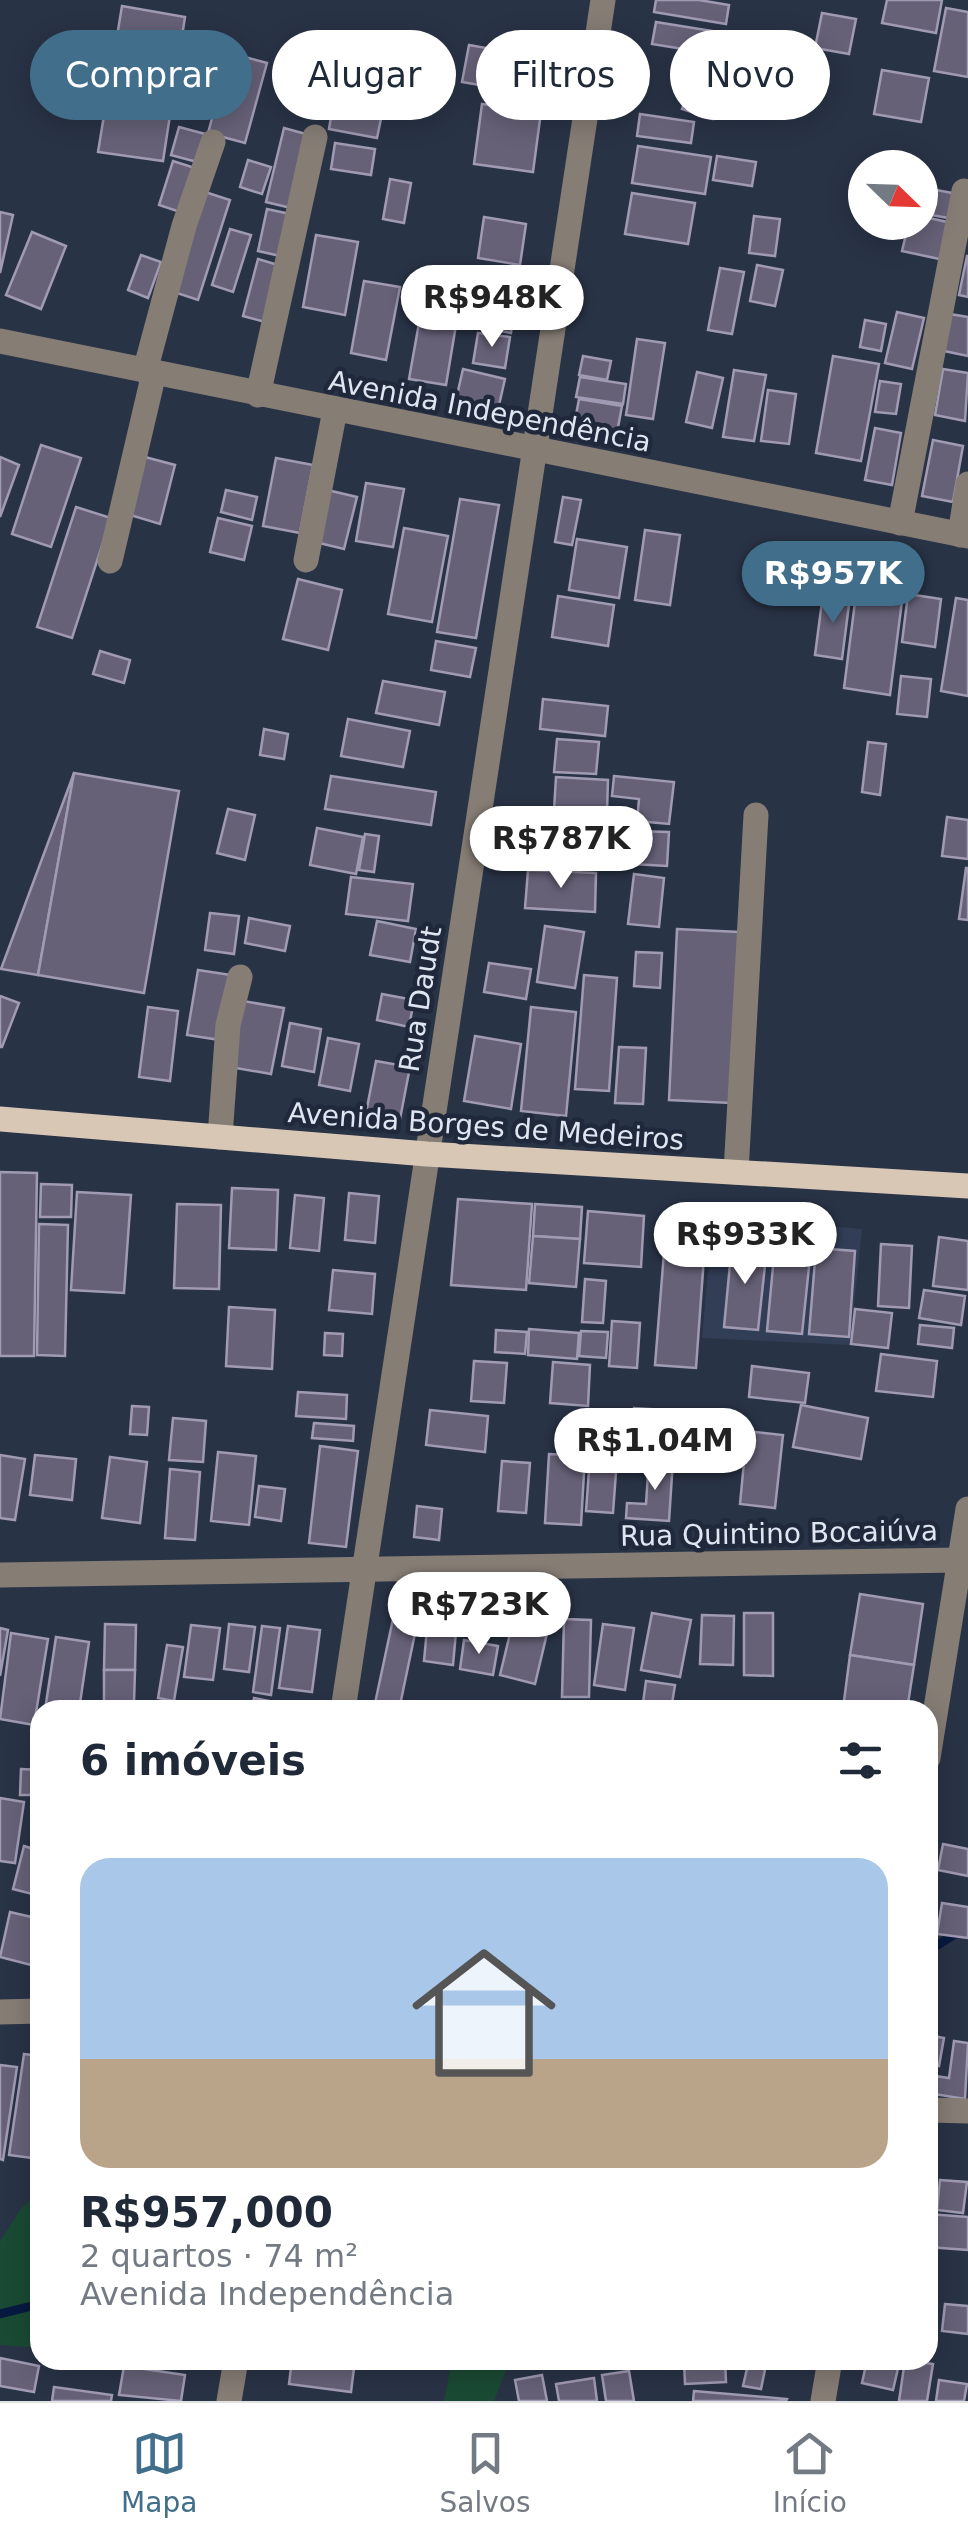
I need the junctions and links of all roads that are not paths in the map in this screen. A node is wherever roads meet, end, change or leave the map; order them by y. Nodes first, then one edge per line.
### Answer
1 (604, 0) edge
2 (314, 138) dead end
3 (214, 142) dead end
4 (964, 191) dead end
5 (0, 341) edge
6 (150, 372) junction
7 (258, 394) junction
8 (335, 410) junction
9 (535, 451) junction
10 (968, 484) edge
11 (900, 523) junction
12 (964, 535) edge
13 (110, 560) dead end
14 (306, 560) dead end
15 (756, 815) dead end
16 (240, 977) dead end
17 (0, 1119) edge
18 (220, 1137) junction
19 (427, 1154) junction
20 (736, 1172) junction
21 (968, 1186) edge
22 (968, 1509) edge
23 (960, 1560) junction
24 (364, 1570) junction
25 (0, 1575) edge
26 (955, 1666) edge
27 (344, 1700) edge
28 (938, 1724) edge
29 (30, 2011) edge
30 (0, 2012) edge
31 (938, 2110) edge
32 (968, 2112) edge
33 (234, 2370) edge
34 (828, 2370) edge
35 (229, 2401) edge
36 (823, 2401) edge

1 - 9 street, Rua Daudt
2 - 7 street
3 - 6 street
4 - 11 street
5 - 6 street, Avenida Independência
6 - 7 street, Avenida Independência
6 - 13 street
7 - 8 street, Avenida Independência
8 - 9 street, Avenida Independência
8 - 14 street
9 - 11 street, Avenida Independência
9 - 19 street, Rua Daudt
10 - 12 street
11 - 12 street, Avenida Independência
15 - 20 street
16 - 18 street
17 - 18 main road, Avenida Borges de Medeiros
18 - 19 main road, Avenida Borges de Medeiros
19 - 20 main road, Avenida Borges de Medeiros
19 - 24 street, Rua Daudt
20 - 21 main road, Avenida Borges de Medeiros
22 - 23 street
23 - 24 street, Rua Quintino Bocaiúva
23 - 26 street
24 - 25 street, Rua Quintino Bocaiúva
24 - 27 street, Rua Daudt
26 - 28 street
29 - 30 street
31 - 32 street
33 - 35 street
34 - 36 street

